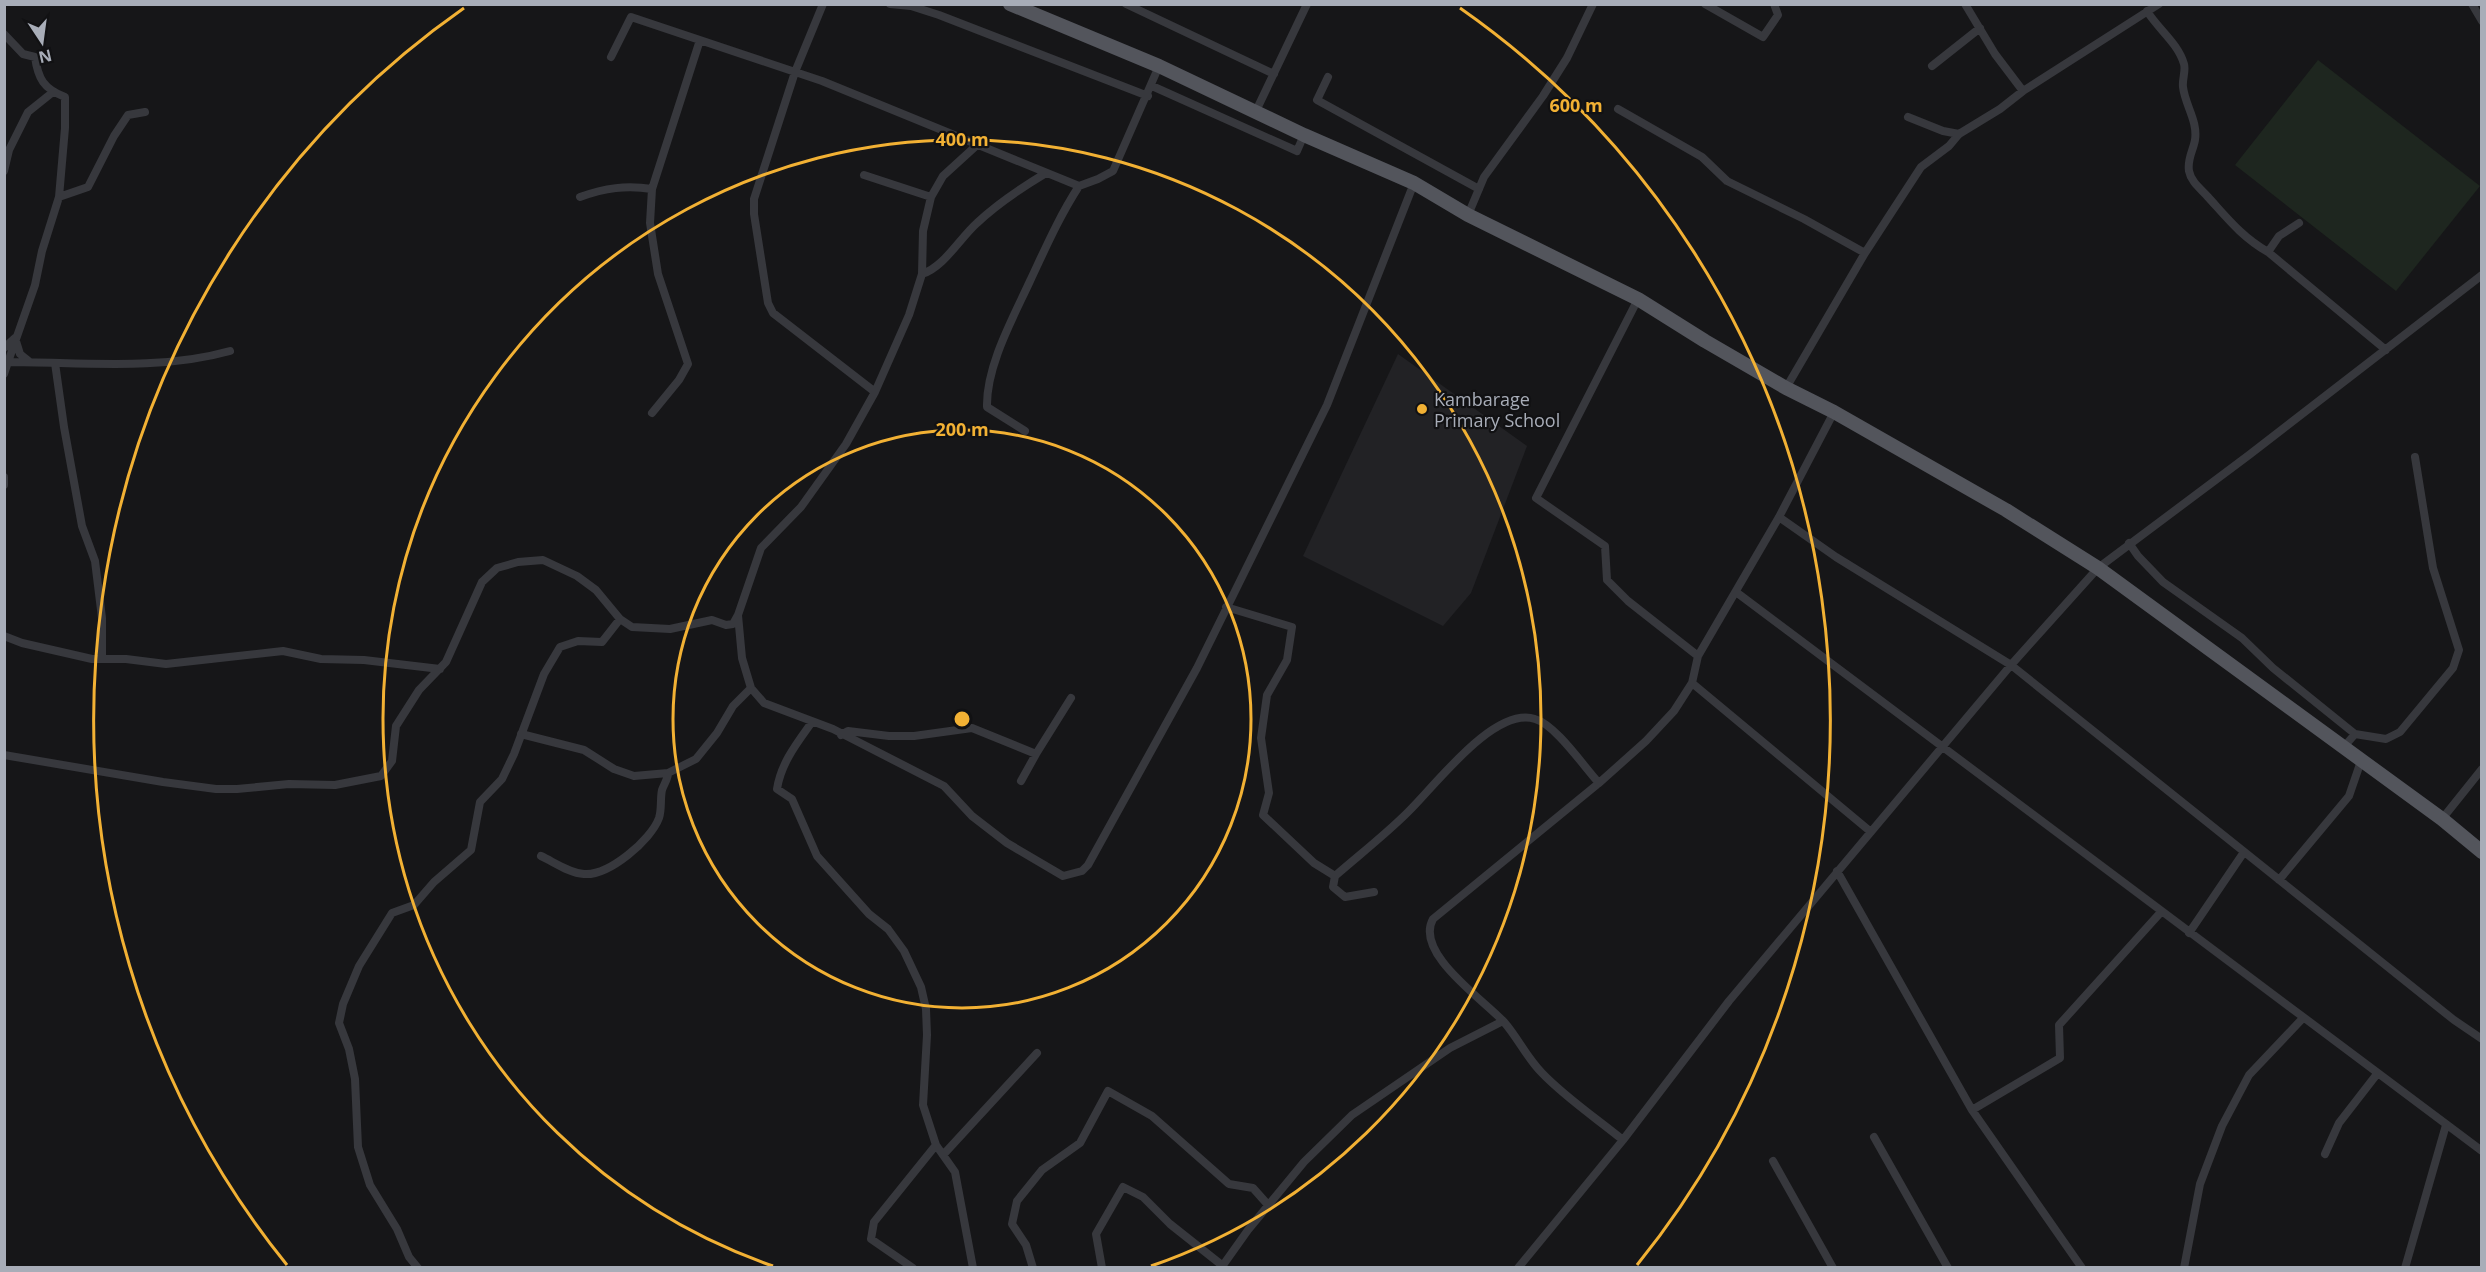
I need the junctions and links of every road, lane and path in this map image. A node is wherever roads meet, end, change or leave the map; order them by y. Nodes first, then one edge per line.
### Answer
1 (823, 4) edge
2 (890, 4) edge
3 (1010, 4) edge
4 (1126, 4) edge
5 (1307, 4) edge
6 (1593, 4) edge
7 (1705, 4) edge
8 (1774, 4) edge
9 (1965, 4) edge
10 (2472, 4) edge
11 (2154, 7) edge
12 (2481, 21) edge
13 (1980, 28) junction
14 (4, 34) edge
15 (700, 40) junction
16 (611, 57) dead end
17 (1159, 66) junction
18 (1932, 66) dead end
19 (795, 72) junction
20 (1274, 74) junction
21 (1328, 77) dead end
22 (1152, 86) junction
23 (2023, 91) junction
24 (53, 92) junction
25 (1148, 96) junction
26 (1618, 109) dead end
27 (146, 112) dead end
28 (1256, 113) junction
29 (1908, 117) dead end
30 (1959, 134) junction
31 (1304, 135) junction
32 (978, 145) junction
33 (7, 152) edge
34 (4, 171) edge
35 (1046, 172) junction
36 (864, 175) dead end
37 (1414, 183) junction
38 (1078, 186) junction
39 (652, 189) junction
40 (1479, 189) junction
41 (59, 197) junction
42 (580, 197) dead end
43 (931, 197) junction
44 (1468, 215) junction
45 (2298, 223) dead end
46 (2268, 252) junction
47 (1865, 253) junction
48 (922, 274) junction
49 (2481, 274) edge
50 (1638, 299) junction
51 (15, 338) junction
52 (4, 348) edge
53 (2386, 350) junction
54 (230, 351) dead end
55 (8, 362) junction
56 (30, 362) junction
57 (56, 363) junction
58 (4, 374) edge
59 (1786, 388) junction
60 (875, 392) junction
61 (1834, 412) junction
62 (651, 413) dead end
63 (1025, 431) dead end
64 (2415, 457) dead end
65 (4, 477) edge
66 (4, 485) edge
67 (1779, 517) junction
68 (2129, 543) junction
69 (2098, 568) junction
70 (1736, 592) junction
71 (1226, 607) junction
72 (738, 615) junction
73 (620, 619) junction
74 (4, 636) edge
75 (1698, 656) junction
76 (102, 659) junction
77 (2011, 665) junction
78 (440, 669) junction
79 (1692, 683) junction
80 (751, 688) junction
81 (1071, 698) dead end
82 (812, 722) junction
83 (521, 734) junction
84 (2355, 734) junction
85 (841, 735) junction
86 (1943, 747) junction
87 (2343, 748) junction
88 (1036, 754) junction
89 (4, 755) edge
90 (2361, 761) junction
91 (2481, 769) edge
92 (668, 773) junction
93 (1021, 781) dead end
94 (1599, 783) junction
95 (2442, 819) junction
96 (1871, 832) junction
97 (2244, 852) junction
98 (2481, 852) edge
99 (541, 856) dead end
100 (1837, 871) junction
101 (1335, 876) junction
102 (2279, 880) junction
103 (1374, 892) dead end
104 (2161, 912) junction
105 (2189, 933) junction
106 (2303, 1018) junction
107 (1503, 1022) junction
108 (2481, 1039) edge
109 (1037, 1053) dead end
110 (2377, 1074) junction
111 (1972, 1110) junction
112 (2446, 1125) junction
113 (1874, 1137) dead end
114 (1623, 1140) junction
115 (936, 1145) junction
116 (2481, 1151) edge
117 (2325, 1154) dead end
118 (944, 1155) junction
119 (1773, 1161) dead end
120 (1269, 1206) junction
121 (1222, 1267) edge
122 (418, 1268) edge
123 (913, 1268) edge
124 (973, 1268) edge
125 (1033, 1268) edge
126 (1102, 1268) edge
127 (1518, 1268) edge
128 (1833, 1268) edge
129 (1948, 1268) edge
130 (2082, 1268) edge
131 (2184, 1268) edge
132 (2405, 1268) edge

1 - 19 street
2 - 25 street
3 - 17 main road
4 - 20 street
5 - 20 street
6 - 40 street
7 - 8 street
9 - 13 street
10 - 12 street
11 - 23 street
11 - 46 street
13 - 18 street
13 - 23 street
14 - 24 street
15 - 16 street
15 - 19 street
15 - 39 street
17 - 22 street
17 - 28 main road
19 - 32 street
19 - 60 street
20 - 28 street
21 - 40 street
22 - 25 street
22 - 31 street
23 - 30 street
24 - 33 street
24 - 41 street
25 - 38 street
26 - 47 street
27 - 41 street
28 - 31 main road
29 - 30 street
30 - 47 street
31 - 37 main road
32 - 35 street
32 - 43 street
33 - 34 street
35 - 38 street
35 - 48 street
36 - 43 street
37 - 44 main road
37 - 71 street
38 - 63 street
39 - 42 street
39 - 62 street
40 - 44 street
41 - 51 street
43 - 48 street
44 - 50 main road
45 - 46 street
46 - 53 street
47 - 59 street
48 - 60 street
49 - 53 street
50 - 59 main road
50 - 75 street
51 - 52 street
51 - 55 street
51 - 56 street
53 - 68 street
54 - 57 street
55 - 56 street
55 - 58 street
56 - 57 street
57 - 76 street
59 - 61 main road
60 - 72 street
61 - 67 street
61 - 69 main road
64 - 84 street
65 - 66 street
67 - 70 street
67 - 77 street
68 - 69 street
68 - 84 street
69 - 77 street
69 - 87 main road
70 - 75 street
70 - 86 street
71 - 85 street
71 - 101 street
72 - 73 street
72 - 80 street
73 - 78 street
73 - 83 street
74 - 76 street
75 - 79 street
76 - 78 street
77 - 86 street
77 - 97 street
78 - 89 street
79 - 94 street
79 - 96 street
80 - 82 street
80 - 92 street
81 - 88 street
82 - 85 street
82 - 115 street
83 - 92 street
83 - 122 street
84 - 87 street
85 - 88 street
86 - 96 street
86 - 104 street
87 - 90 main road
88 - 93 street
90 - 95 main road
90 - 102 street
91 - 95 street
92 - 99 street
94 - 101 street
94 - 107 street
95 - 98 main road
96 - 100 street
97 - 102 street
97 - 105 street
100 - 111 street
100 - 114 street
101 - 103 street
102 - 108 street
104 - 105 street
104 - 111 street
105 - 106 street
106 - 110 street
106 - 131 street
107 - 114 street
107 - 120 street
109 - 118 street
110 - 112 street
110 - 117 street
111 - 130 street
112 - 116 street
112 - 132 street
113 - 129 street
114 - 127 street
115 - 118 street
115 - 123 street
118 - 124 street
119 - 128 street
120 - 121 street
120 - 125 street
121 - 126 street

